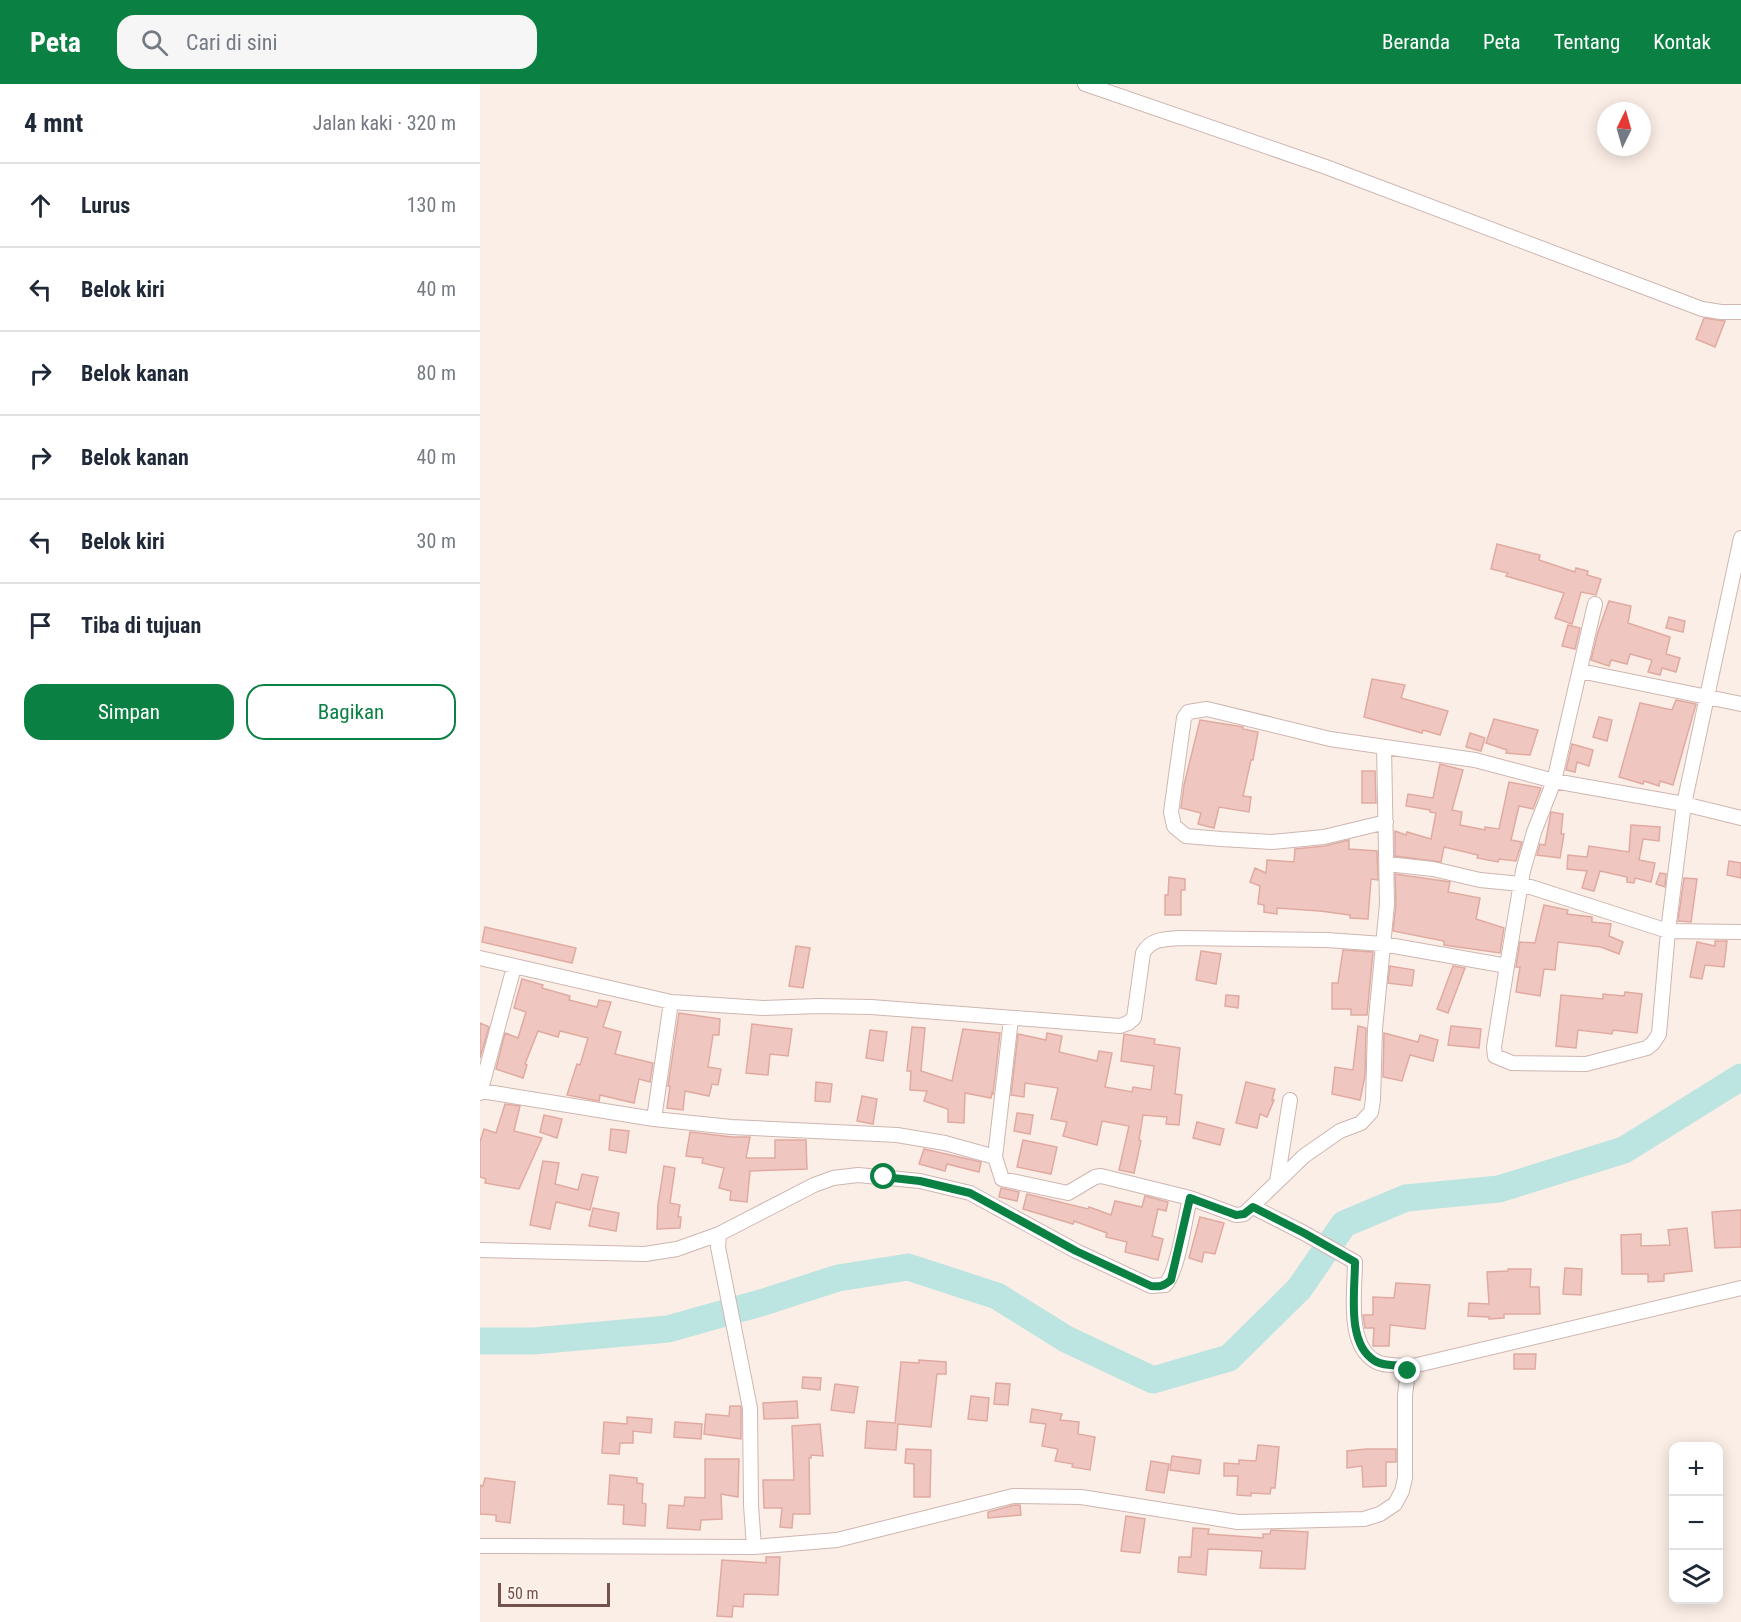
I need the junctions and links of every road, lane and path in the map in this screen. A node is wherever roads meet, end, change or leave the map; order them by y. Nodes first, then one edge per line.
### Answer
1 (1085, 84) edge
2 (1741, 312) edge
3 (1741, 538) edge
4 (1595, 604) dead end
5 (1580, 671) junction
6 (1706, 697) junction
7 (1741, 704) edge
8 (1384, 747) junction
9 (1554, 781) junction
10 (1684, 804) junction
11 (1741, 818) edge
12 (1386, 822) junction
13 (1387, 864) junction
14 (1521, 884) junction
15 (1668, 931) junction
16 (1741, 932) edge
17 (1383, 944) junction
18 (480, 958) edge
19 (1507, 966) junction
20 (514, 967) junction
21 (670, 1002) junction
22 (1011, 1019) junction
23 (481, 1092) edge
24 (1290, 1100) dead end
25 (654, 1119) junction
26 (995, 1157) junction
27 (1277, 1182) junction
28 (1190, 1198) junction
29 (1253, 1207) junction
30 (719, 1240) junction
31 (480, 1250) edge
32 (1741, 1288) edge
33 (1413, 1366) junction
34 (480, 1546) edge
35 (754, 1547) junction

1 - 2 street
3 - 6 street
4 - 5 street
5 - 6 street
5 - 9 street
6 - 7 street
6 - 10 street
8 - 9 street
8 - 12 street
8 - 12 street
9 - 10 street
9 - 14 street
10 - 11 street
10 - 15 street
12 - 13 street
13 - 14 street
13 - 17 street
14 - 15 street
14 - 19 street
15 - 16 street
15 - 19 street
17 - 19 street
17 - 22 street
17 - 27 street
18 - 20 street
20 - 21 street
20 - 23 street
21 - 22 street
21 - 25 street
22 - 26 street
23 - 25 street
24 - 27 street
25 - 26 street
26 - 28 street
27 - 29 street
28 - 29 street
28 - 30 street
29 - 33 street
30 - 31 street
30 - 35 street
32 - 33 street
33 - 35 street
34 - 35 street

